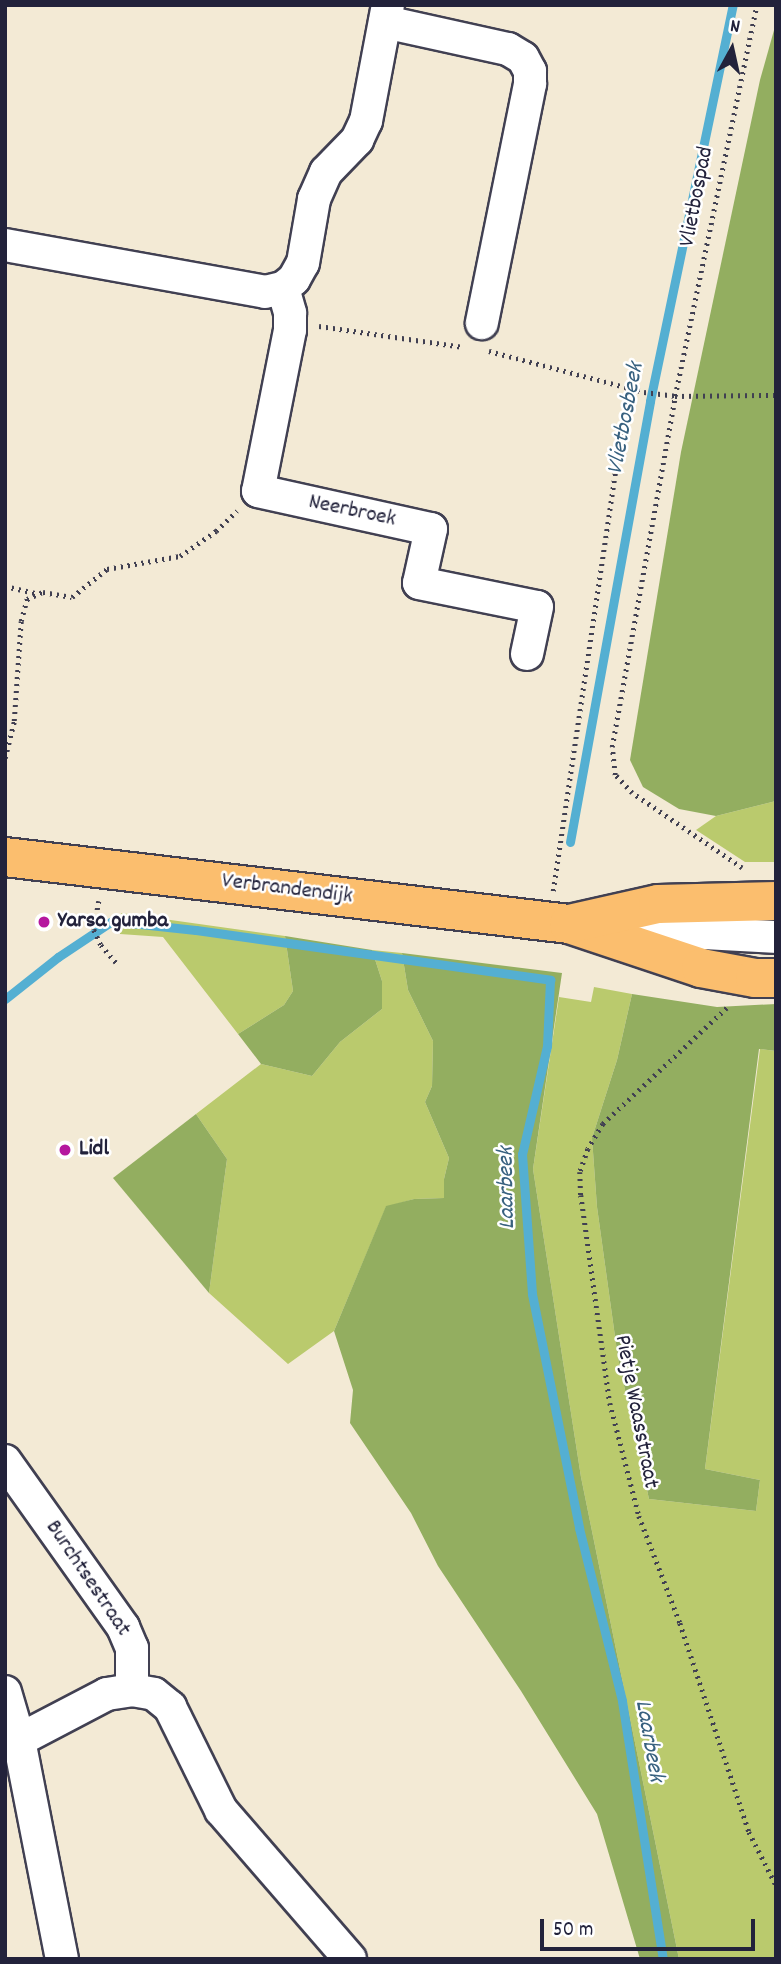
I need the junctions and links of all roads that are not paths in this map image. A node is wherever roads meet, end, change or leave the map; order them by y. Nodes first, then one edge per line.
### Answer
1 (387, 14) edge
2 (5, 245) edge
3 (283, 288) junction
4 (476, 340) road end
5 (527, 654) dead end
6 (5, 857) edge
7 (776, 901) edge
8 (560, 914) junction
9 (776, 937) edge
10 (776, 978) edge
11 (5, 1461) edge
12 (132, 1690) junction
13 (5, 1692) edge
14 (19, 1740) junction
15 (62, 1959) edge
16 (350, 1959) edge

1 - 3 street
1 - 4 street
2 - 3 street
3 - 5 street, Neerbroek
6 - 8 main road, Verbrandendijk
7 - 8 main road, Verbrandendijk
8 - 9 street
8 - 10 main road, Verbrandendijk
11 - 12 street, Burchtsestraat
12 - 14 street
12 - 16 street
13 - 14 street
14 - 15 street

